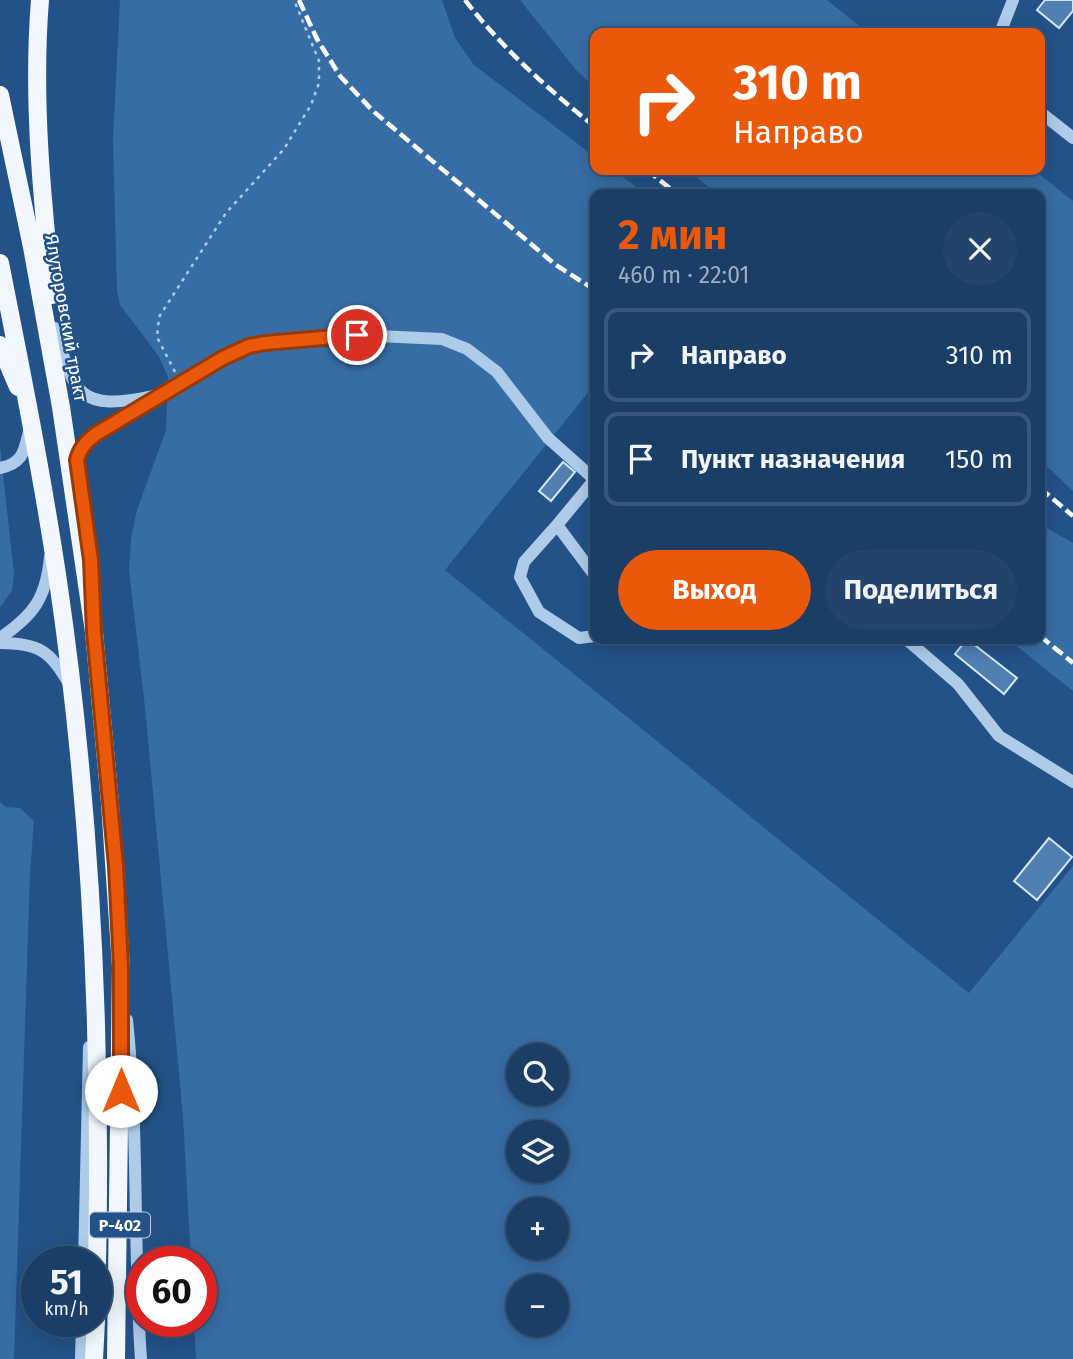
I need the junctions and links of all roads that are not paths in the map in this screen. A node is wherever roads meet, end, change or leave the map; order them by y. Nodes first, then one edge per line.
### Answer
1 (40, 0) edge
2 (1013, 0) edge
3 (1002, 28) edge
4 (0, 95) edge
5 (1045, 116) edge
6 (1073, 138) edge
7 (32, 247) junction
8 (0, 263) edge
9 (55, 328) junction
10 (0, 345) edge
11 (167, 393) junction
12 (61, 407) junction
13 (29, 415) junction
14 (0, 468) edge
15 (590, 475) edge
16 (590, 484) edge
17 (557, 525) junction
18 (51, 539) junction
19 (590, 569) edge
20 (94, 632) junction
21 (590, 637) edge
22 (0, 641) edge
23 (912, 644) edge
24 (71, 688) junction
25 (1073, 782) edge
26 (93, 966) junction
27 (121, 967) junction
28 (85, 1246) edge
29 (97, 1246) edge
30 (82, 1337) edge
31 (95, 1337) edge
32 (81, 1359) edge
33 (94, 1359) edge
34 (116, 1359) edge
35 (141, 1359) edge

1 - 9 main road
2 - 3 street
4 - 7 main road, Ялуторовский тракт
5 - 6 street
7 - 9 main road
7 - 12 main road, Ялуторовский тракт
8 - 13 main road
9 - 11 street
9 - 12 main road
10 - 13 main road
11 - 15 street
11 - 20 street
12 - 20 main road, Ялуторовский тракт
13 - 14 street
13 - 18 main road
16 - 17 street
17 - 19 street
17 - 21 street
18 - 22 street
18 - 24 main road, Р-402
20 - 27 main road, Р-402
22 - 24 street
23 - 25 street
24 - 26 main road, Р-402
26 - 28 street
26 - 29 main road, Р-402
27 - 34 main road, Р-402
27 - 35 street
30 - 32 street
31 - 33 main road

